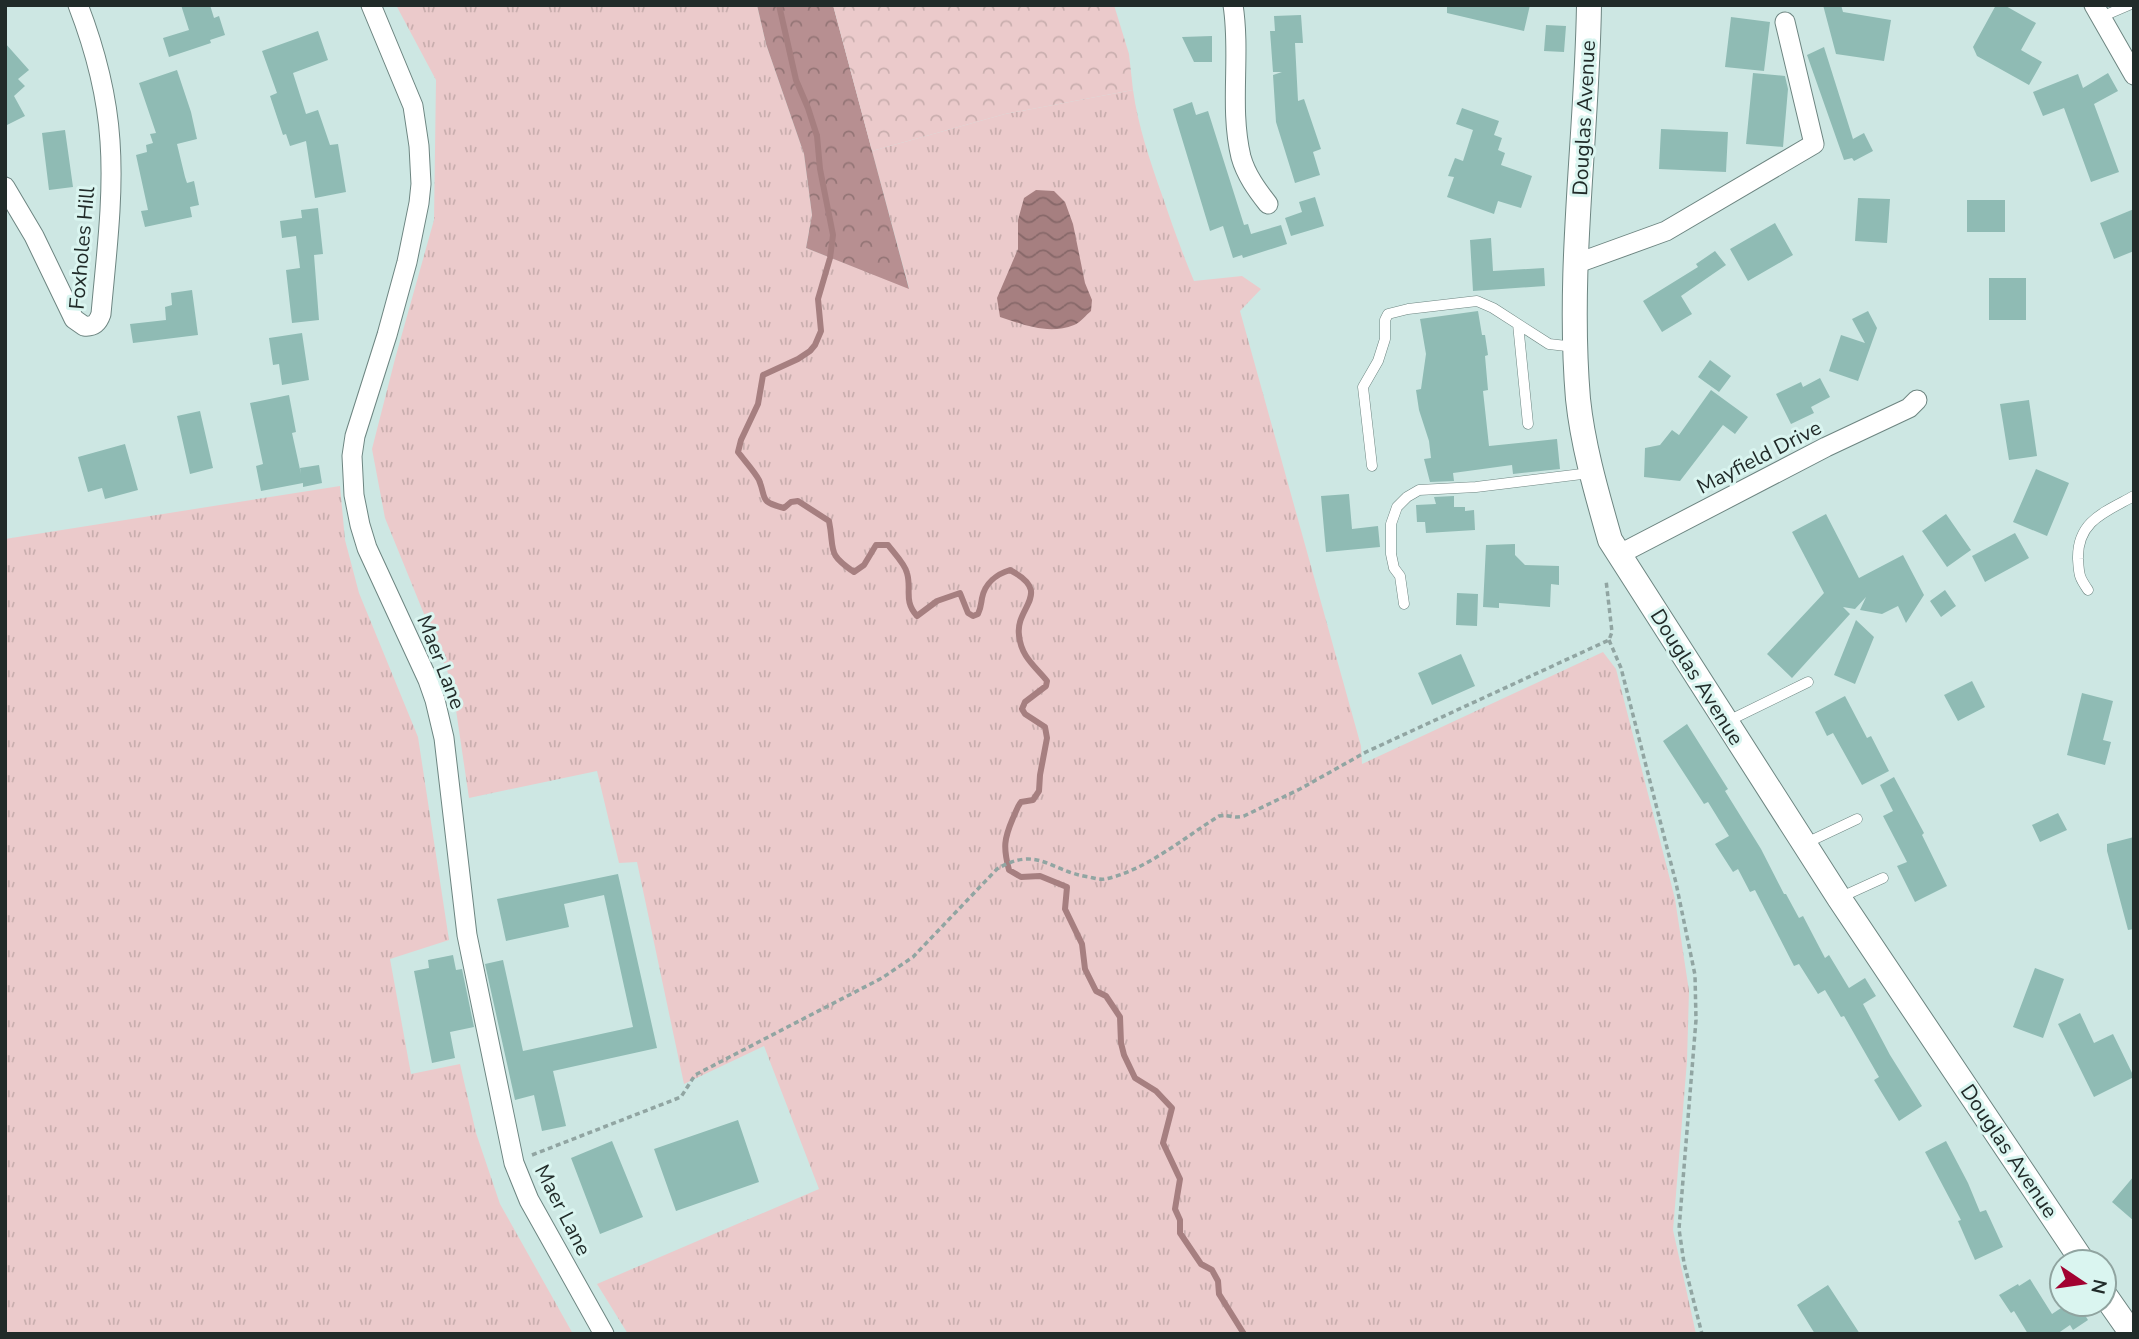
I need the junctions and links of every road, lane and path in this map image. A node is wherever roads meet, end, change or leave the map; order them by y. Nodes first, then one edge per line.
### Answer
1 (78, 5) edge
2 (371, 5) edge
3 (1233, 5) edge
4 (1589, 5) edge
5 (2129, 5) edge
6 (2097, 11) edge
7 (1785, 22) dead end
8 (2134, 75) edge
9 (5, 187) edge
10 (1268, 204) dead end
11 (1574, 264) junction
12 (1518, 324) junction
13 (1576, 346) junction
14 (1917, 400) dead end
15 (1528, 424) dead end
16 (1373, 466) dead end
17 (1591, 473) junction
18 (2134, 496) edge
19 (1620, 554) junction
20 (1606, 577) dead end
21 (2088, 590) dead end
22 (1404, 604) dead end
23 (1609, 640) junction
24 (1808, 682) dead end
25 (1725, 722) junction
26 (1857, 819) dead end
27 (1804, 844) junction
28 (1883, 878) dead end
29 (1839, 898) junction
30 (514, 1163) junction
31 (2074, 1248) edge
32 (604, 1334) edge
33 (1702, 1334) edge

1 - 9 street, Foxholes Hill
2 - 30 street, Maer Lane
3 - 10 street
4 - 11 street, Douglas Avenue
5 - 6 lane
6 - 8 street
7 - 11 street
11 - 13 street, Douglas Avenue
12 - 13 lane
12 - 15 lane
12 - 16 lane
13 - 17 street, Douglas Avenue
14 - 19 street, Mayfield Drive
17 - 19 street, Douglas Avenue
17 - 22 lane
18 - 21 lane
19 - 25 street, Douglas Avenue
20 - 23 path
23 - 30 path
23 - 33 path
24 - 25 lane
25 - 27 street, Douglas Avenue
26 - 27 lane
27 - 29 street, Douglas Avenue
28 - 29 lane
29 - 31 street, Douglas Avenue
30 - 32 street, Maer Lane

